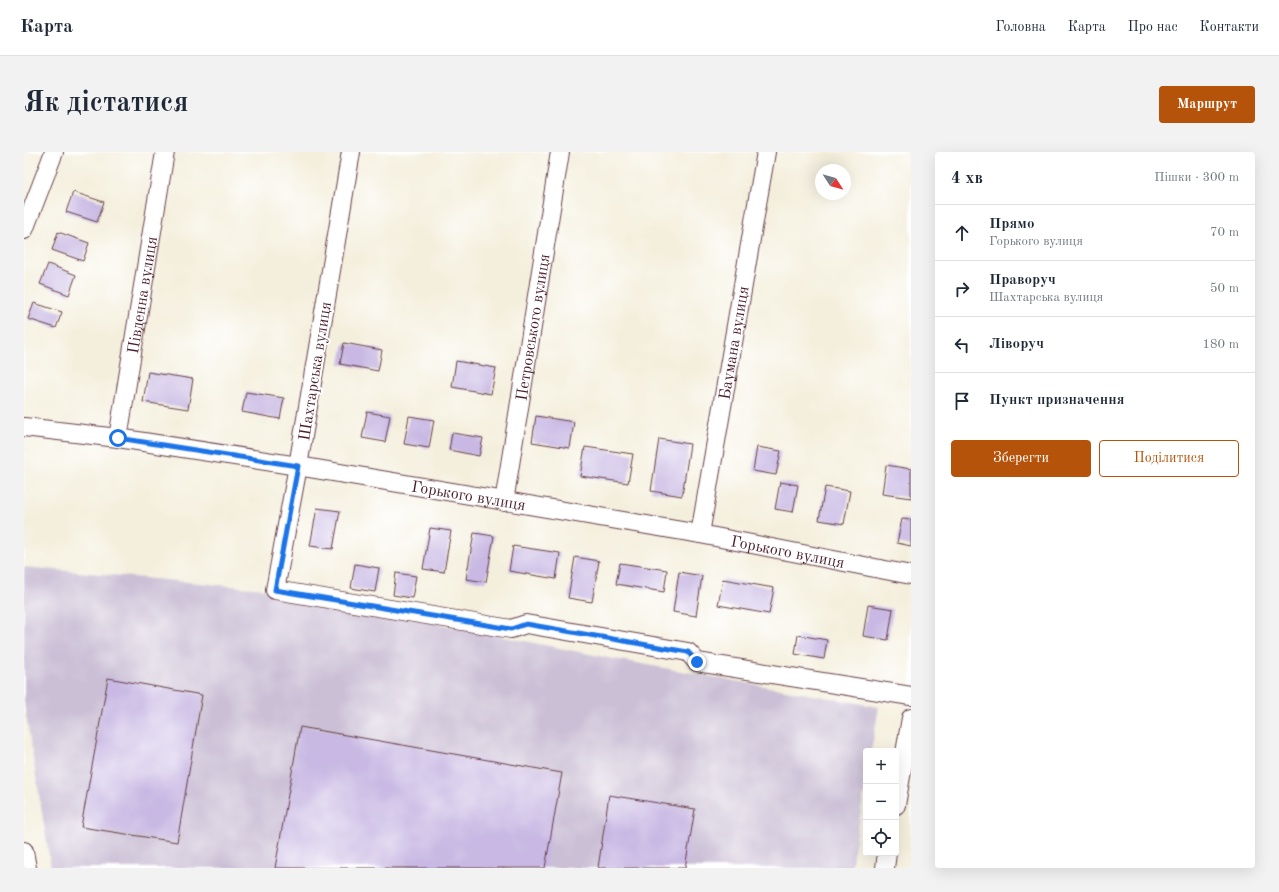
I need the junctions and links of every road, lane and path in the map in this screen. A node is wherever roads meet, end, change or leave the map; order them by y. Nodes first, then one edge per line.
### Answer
1 (54, 152) edge
2 (165, 152) edge
3 (350, 152) edge
4 (560, 152) edge
5 (766, 152) edge
6 (24, 230) edge
7 (24, 427) edge
8 (118, 438) junction
9 (298, 466) junction
10 (504, 502) junction
11 (700, 534) junction
12 (911, 575) edge
13 (911, 696) edge
14 (911, 718) edge
15 (908, 759) edge
16 (899, 794) edge
17 (887, 856) edge
18 (885, 868) edge

1 - 6 street
2 - 8 street, Південна вулиця
3 - 9 street, Шахтарська вулиця
4 - 10 street, Петровського вулиця
5 - 11 street, Баумана вулиця
7 - 8 street, Горького вулиця
8 - 9 street, Горького вулиця
9 - 10 street, Горького вулиця
9 - 13 street, Шахтарська вулиця
10 - 11 street, Горького вулиця
11 - 12 street, Горького вулиця
14 - 15 street
15 - 16 street
17 - 18 street

